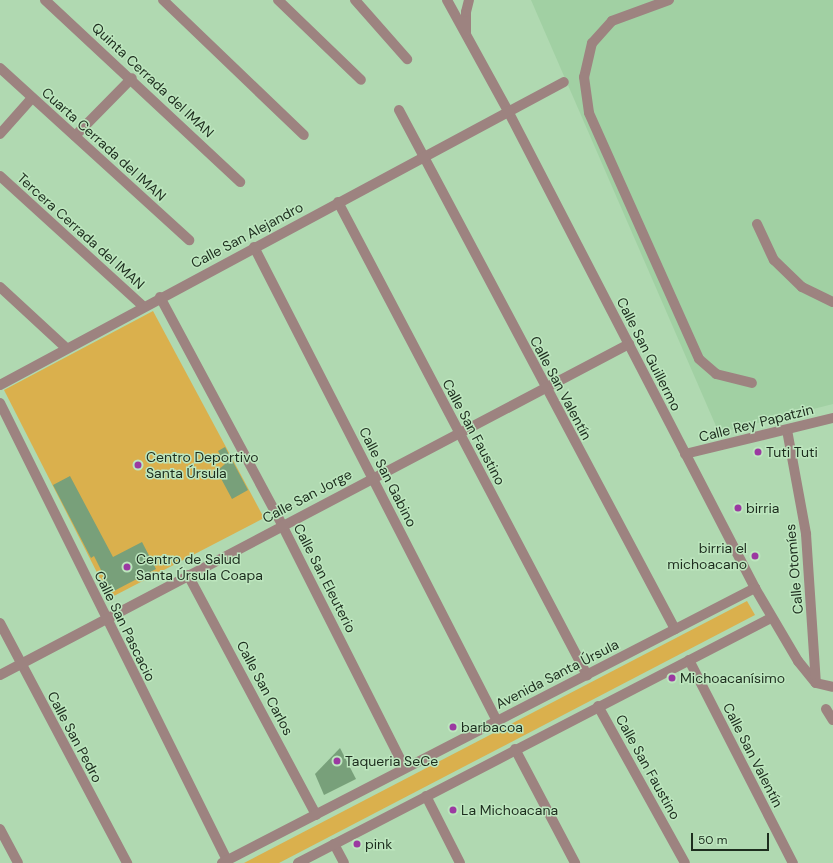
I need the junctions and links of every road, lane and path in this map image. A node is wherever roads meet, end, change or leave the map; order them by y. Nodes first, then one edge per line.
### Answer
1 (45, 0) edge
2 (162, 0) edge
3 (447, 0) edge
4 (469, 0) edge
5 (670, 0) edge
6 (282, 3) edge
7 (358, 4) edge
8 (466, 32) junction
9 (407, 60) dead end
10 (0, 68) edge
11 (132, 78) junction
12 (361, 80) dead end
13 (564, 82) dead end
14 (32, 98) junction
15 (399, 110) dead end
16 (508, 111) junction
17 (0, 134) edge
18 (304, 135) dead end
19 (75, 136) junction
20 (423, 158) junction
21 (0, 176) edge
22 (240, 182) dead end
23 (338, 202) junction
24 (757, 224) dead end
25 (189, 240) dead end
26 (254, 247) junction
27 (0, 287) edge
28 (160, 297) junction
29 (833, 302) edge
30 (143, 306) junction
31 (629, 344) junction
32 (66, 348) junction
33 (752, 383) dead end
34 (0, 385) edge
35 (545, 387) junction
36 (0, 403) edge
37 (833, 418) edge
38 (787, 430) junction
39 (458, 432) junction
40 (686, 454) junction
41 (372, 478) junction
42 (282, 526) junction
43 (188, 575) junction
44 (755, 588) junction
45 (105, 618) junction
46 (771, 618) junction
47 (0, 623) edge
48 (675, 629) junction
49 (689, 660) junction
50 (20, 664) junction
51 (0, 675) edge
52 (587, 675) junction
53 (816, 683) junction
54 (833, 687) edge
55 (598, 706) junction
56 (826, 709) dead end
57 (833, 720) edge
58 (497, 721) junction
59 (515, 749) junction
60 (405, 768) junction
61 (426, 796) junction
62 (316, 815) junction
63 (0, 829) edge
64 (334, 844) junction
65 (224, 862) edge
66 (18, 863) edge
67 (127, 863) edge
68 (298, 863) edge
69 (344, 863) edge
70 (460, 863) edge
71 (575, 863) edge
72 (685, 863) edge
73 (793, 863) edge

1 - 11 street, Quinta Cerrada del IMAN
2 - 18 street
3 - 8 street, Calle San Guillermo
4 - 8 street, Calle San Guillermo
5 - 33 street
6 - 12 street
7 - 9 street
8 - 16 street, Calle San Guillermo
10 - 14 street, Cuarta Cerrada del IMAN
11 - 19 street
11 - 22 street, Quinta Cerrada del IMAN
13 - 16 street, Calle San Alejandro
14 - 17 street
14 - 19 street, Cuarta Cerrada del IMAN
15 - 20 street, Calle San Valentín
16 - 20 street, Calle San Alejandro
16 - 31 street, Calle San Guillermo
19 - 25 street, Cuarta Cerrada del IMAN
20 - 23 street, Calle San Alejandro
20 - 35 street, Calle San Valentín
21 - 30 street, Tercera Cerrada del IMAN
23 - 26 street, Calle San Alejandro
23 - 39 street, Calle San Faustino
24 - 29 street
26 - 28 street, Calle San Alejandro
26 - 41 street, Calle San Gabino
27 - 32 street
28 - 30 street, Calle San Alejandro
28 - 42 street, Calle San Eleuterio
30 - 32 street, Calle San Alejandro
31 - 35 street, Calle San Jorge
31 - 40 street, Calle San Guillermo
32 - 34 street, Calle San Alejandro
35 - 39 street, Calle San Jorge
35 - 48 street, Calle San Valentín
36 - 45 street, Calle San Pascacio
37 - 38 street, Calle Rey Papatzin
38 - 40 street, Calle Rey Papatzin
38 - 53 street, Calle Otomíes
39 - 41 street, Calle San Jorge
39 - 52 street, Calle San Faustino
40 - 44 street, Calle San Guillermo
41 - 42 street, Calle San Jorge
41 - 58 street, Calle San Gabino
42 - 43 street, Calle San Jorge
42 - 60 street, Calle San Eleuterio
43 - 45 street, Calle San Jorge
43 - 62 street, Calle San Carlos
44 - 46 street, Calle San Guillermo
44 - 48 street, Avenida Santa Úrsula
45 - 50 street, Calle San Jorge
45 - 65 street, Calle San Pascacio
46 - 49 street
46 - 53 street, Calle San Guillermo
47 - 50 street, Calle San Pedro
48 - 52 street, Avenida Santa Úrsula
49 - 55 street
49 - 73 street, Calle San Valentín
50 - 51 street, Calle San Jorge
50 - 67 street, Calle San Pedro
52 - 58 street, Avenida Santa Úrsula
53 - 54 street
55 - 59 street
55 - 72 street, Calle San Faustino
56 - 57 street
58 - 60 street, Avenida Santa Úrsula
59 - 61 street
59 - 71 street
60 - 62 street, Avenida Santa Úrsula
61 - 64 street
61 - 70 street
62 - 65 street, Avenida Santa Úrsula
63 - 66 street
64 - 68 street
64 - 69 street

